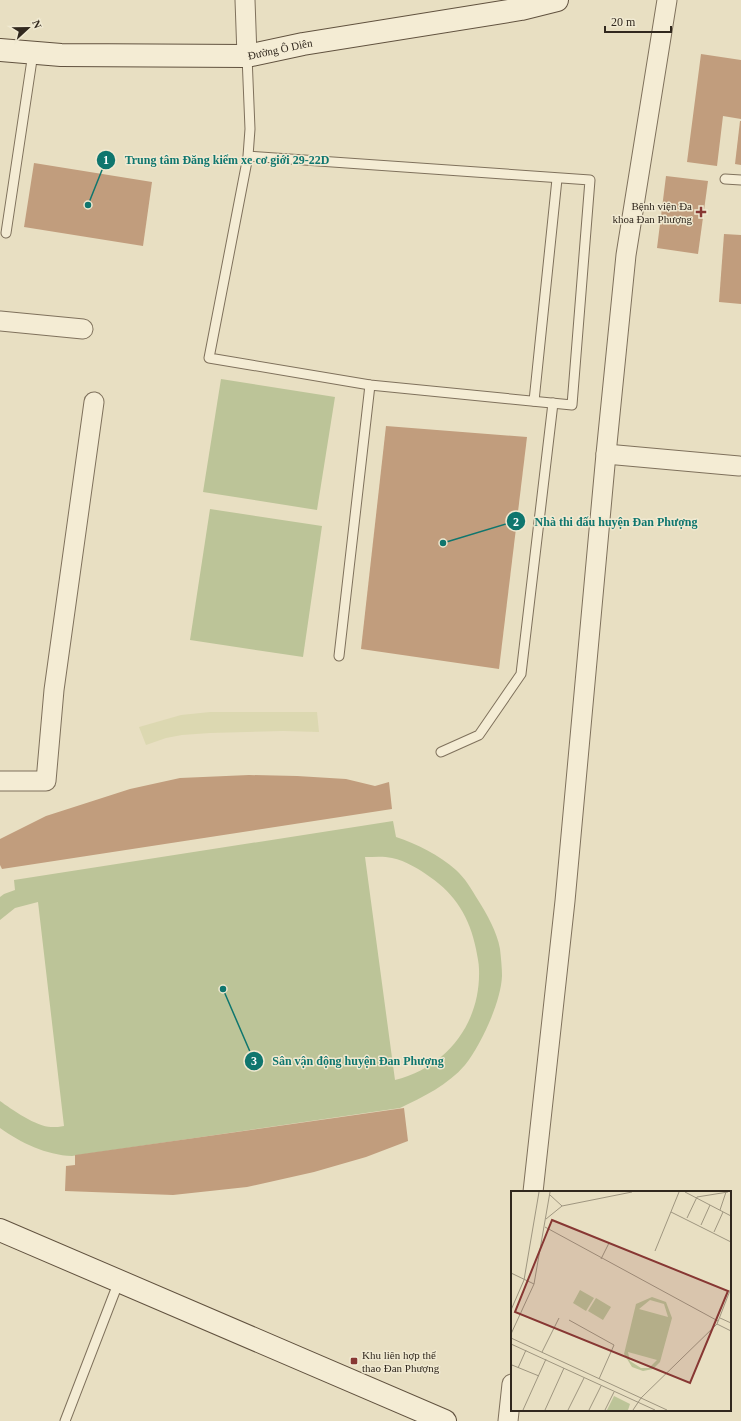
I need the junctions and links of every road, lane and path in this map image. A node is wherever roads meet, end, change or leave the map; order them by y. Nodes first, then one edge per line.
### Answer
1 (245, 0) edge
2 (557, 0) edge
3 (667, 0) edge
4 (495, 6) edge
5 (0, 50) edge
6 (33, 53) junction
7 (247, 56) junction
8 (248, 156) junction
9 (557, 178) junction
10 (725, 179) dead end
11 (741, 180) edge
12 (6, 233) dead end
13 (0, 321) edge
14 (83, 329) dead end
15 (370, 385) junction
16 (534, 401) junction
17 (94, 402) dead end
18 (553, 403) junction
19 (606, 454) junction
20 (739, 466) dead end
21 (339, 656) dead end
22 (441, 752) dead end
23 (0, 781) edge
24 (533, 1191) edge
25 (0, 1230) edge
26 (119, 1281) junction
27 (511, 1393) edge
28 (65, 1421) edge
29 (445, 1421) edge
30 (508, 1421) edge

1 - 7 street
2 - 4 main road, Đường Ô Diên
3 - 19 street
4 - 7 main road, Đường Ô Diên
5 - 6 main road, Đường Ô Diên
6 - 7 main road, Đường Ô Diên
6 - 12 lane
7 - 8 lane
8 - 9 lane
8 - 15 lane
9 - 16 lane
9 - 18 lane
10 - 11 lane
13 - 14 street
15 - 16 lane
15 - 21 lane
16 - 18 lane
17 - 23 street
18 - 22 lane
19 - 20 street
19 - 24 street
25 - 26 main road
26 - 28 lane
26 - 29 main road
27 - 30 street

